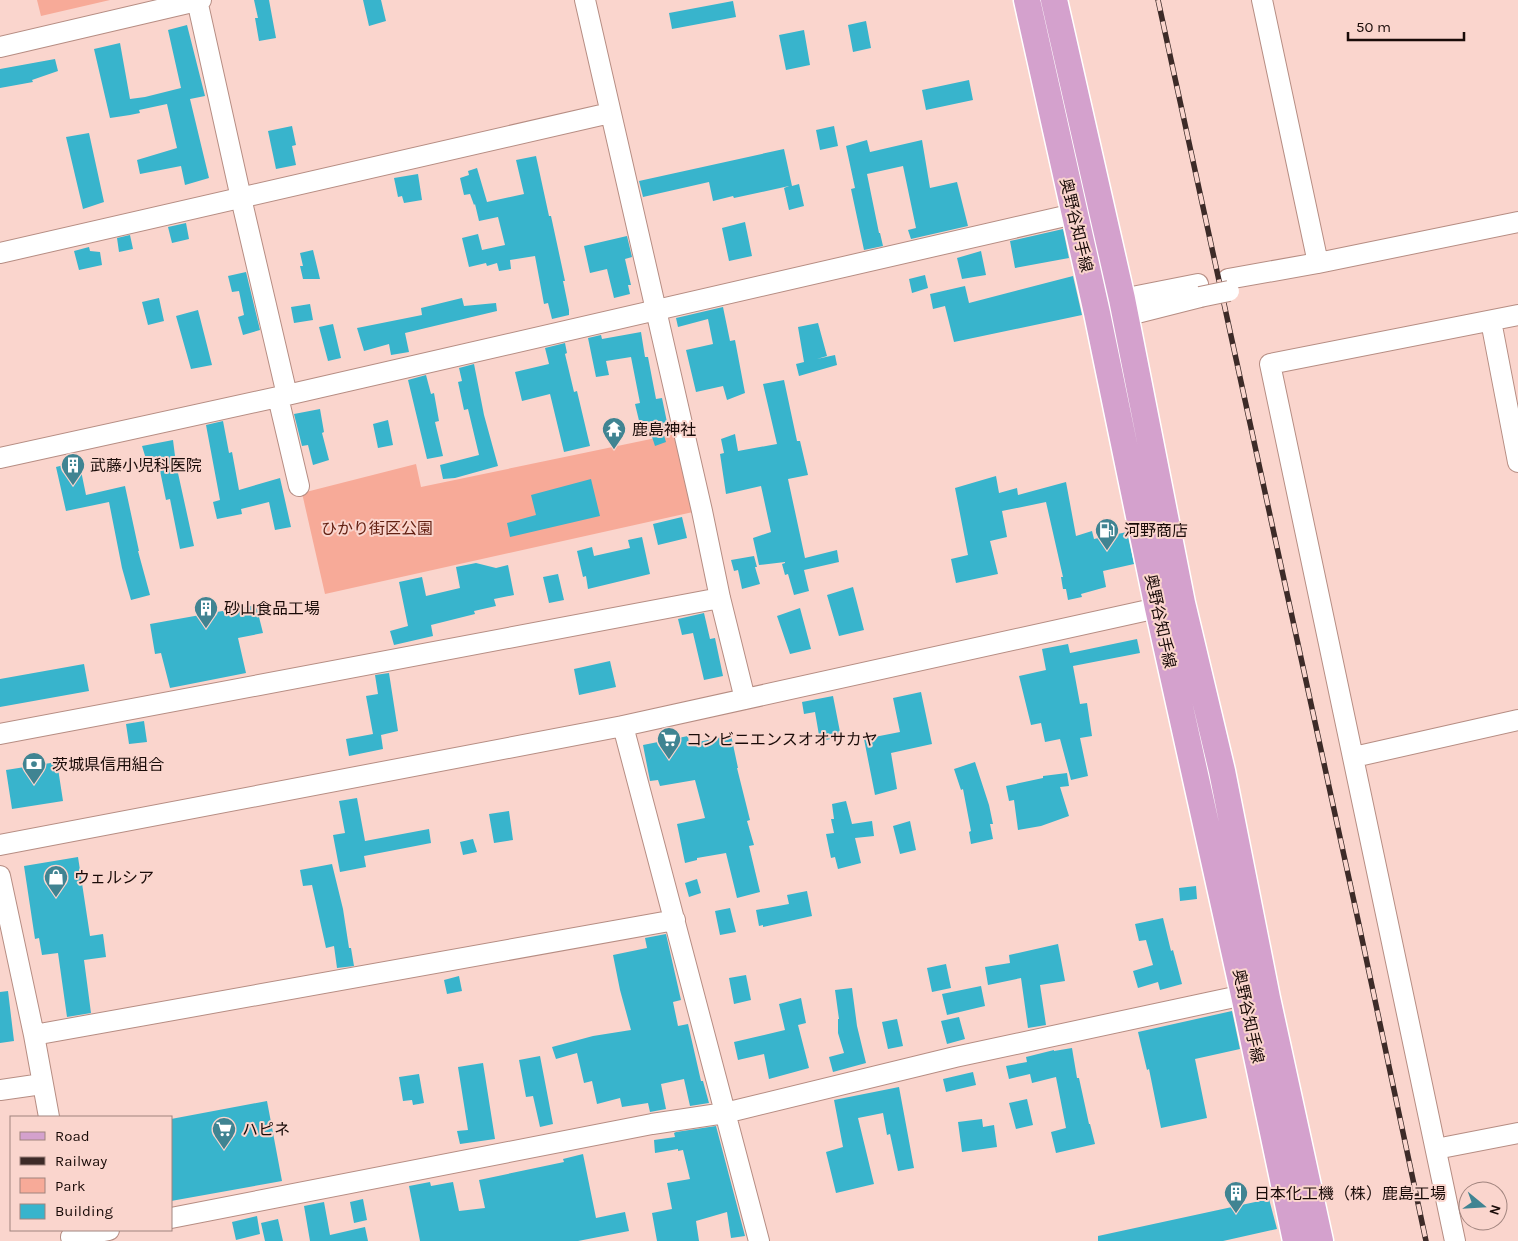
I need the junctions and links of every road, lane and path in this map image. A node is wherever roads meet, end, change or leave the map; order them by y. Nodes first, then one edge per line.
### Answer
1 (584, 0) edge
2 (1027, 0) edge
3 (1054, 0) edge
4 (1262, 0) edge
5 (199, 1) edge
6 (0, 47) edge
7 (610, 113) junction
8 (241, 198) junction
9 (1074, 214) junction
10 (1518, 222) edge
11 (1518, 232) edge
12 (0, 253) edge
13 (1318, 263) junction
14 (1229, 285) junction
15 (1123, 307) junction
16 (655, 311) junction
17 (1097, 313) junction
18 (1518, 316) edge
19 (1490, 321) junction
20 (283, 396) junction
21 (0, 458) edge
22 (1518, 462) edge
23 (299, 486) dead end
24 (720, 598) junction
25 (1170, 606) junction
26 (745, 699) junction
27 (1518, 720) edge
28 (623, 726) junction
29 (0, 734) edge
30 (1354, 757) junction
31 (0, 845) edge
32 (0, 876) edge
33 (675, 920) junction
34 (1244, 995) junction
35 (34, 1035) junction
36 (42, 1084) junction
37 (0, 1090) edge
38 (724, 1113) junction
39 (49, 1116) edge
40 (1518, 1133) edge
41 (1436, 1149) junction
42 (172, 1218) edge
43 (103, 1231) edge
44 (71, 1236) edge
45 (759, 1241) edge
46 (1296, 1241) edge
47 (1320, 1241) edge
48 (1455, 1241) edge

1 - 7 street
2 - 9 main road, 奥野谷知手線
3 - 15 main road, 奥野谷知手線
4 - 13 street
5 - 6 street
5 - 8 street
7 - 8 street
7 - 16 street
8 - 12 street
8 - 20 street
9 - 16 street
9 - 17 main road, 奥野谷知手線
10 - 13 street
11 - 14 street
13 - 14 street
14 - 15 street
15 - 17 street
15 - 25 main road, 奥野谷知手線
16 - 20 street
16 - 24 street
17 - 25 main road, 奥野谷知手線
18 - 19 street
19 - 22 street
19 - 30 street
20 - 21 street
20 - 23 street
24 - 26 street
24 - 29 street
25 - 26 street
25 - 34 main road, 奥野谷知手線
25 - 47 main road, 奥野谷知手線
26 - 28 street
27 - 30 street
28 - 31 street
28 - 33 street
30 - 41 street
32 - 35 street
33 - 35 street
33 - 38 street
34 - 38 street
34 - 46 main road, 奥野谷知手線
35 - 36 street
36 - 37 street
36 - 39 street
38 - 42 street
38 - 45 street
40 - 41 street
41 - 48 street
43 - 44 street

